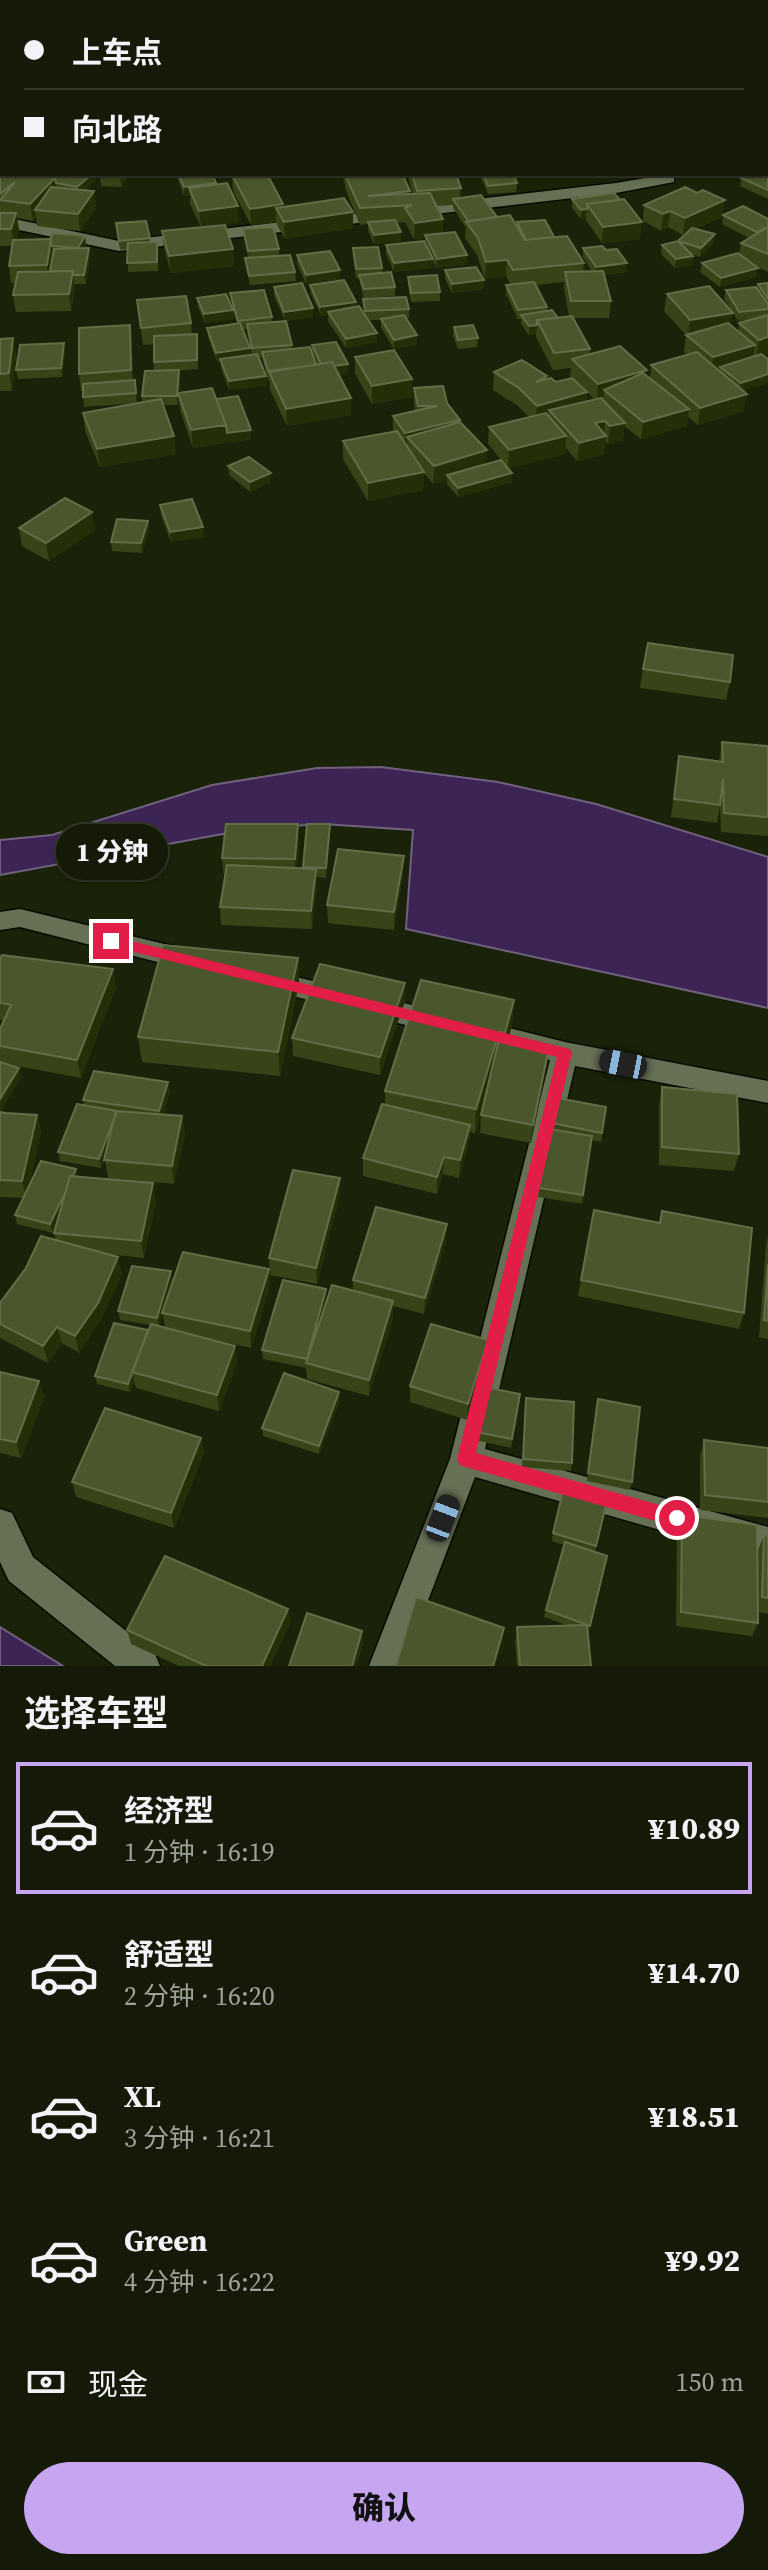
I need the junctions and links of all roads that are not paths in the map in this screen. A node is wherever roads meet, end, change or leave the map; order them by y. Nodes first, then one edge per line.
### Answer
1 (669, 179) dead end
2 (0, 221) edge
3 (0, 921) edge
4 (217, 967) edge
5 (247, 975) edge
6 (565, 1053) junction
7 (768, 1092) edge
8 (466, 1459) junction
9 (0, 1525) edge
10 (768, 1544) edge
11 (143, 1666) edge
12 (386, 1666) edge

1 - 2 street
3 - 4 street
5 - 6 street
6 - 7 street
6 - 8 street
8 - 10 street
8 - 12 street
9 - 11 street

